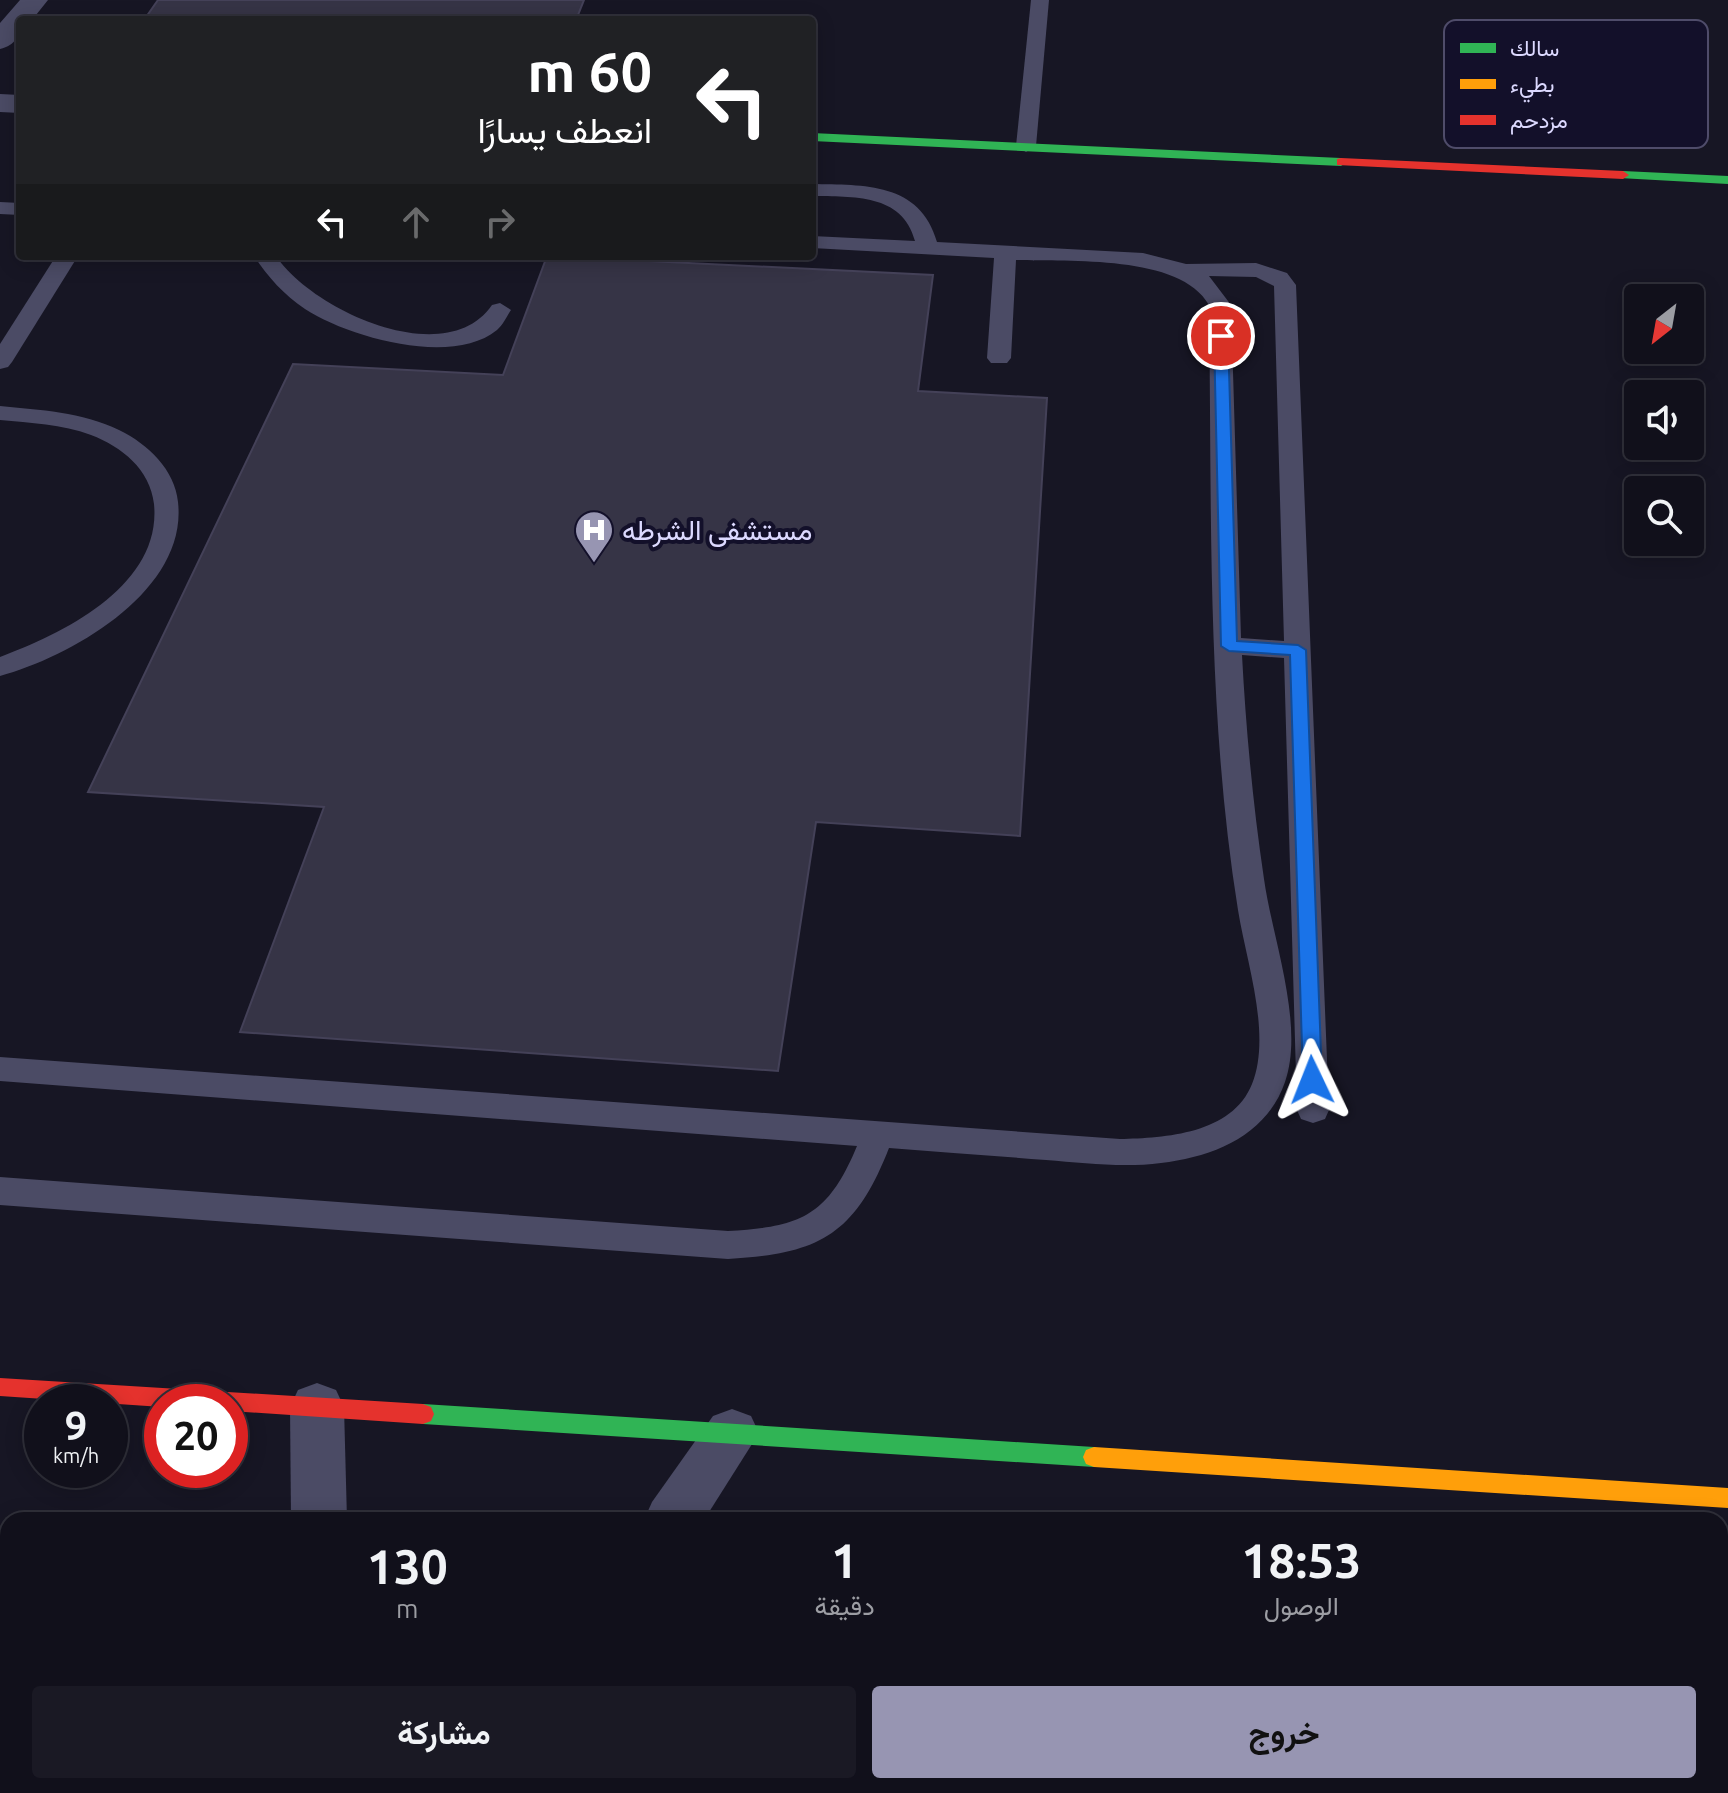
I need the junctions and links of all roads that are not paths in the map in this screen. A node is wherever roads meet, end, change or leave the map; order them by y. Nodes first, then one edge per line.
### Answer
1 (34, 0) edge
2 (1040, 0) edge
3 (21, 16) edge
4 (16, 22) edge
5 (0, 41) edge
6 (816, 137) edge
7 (1026, 146) junction
8 (1728, 180) edge
9 (816, 190) edge
10 (816, 242) edge
11 (928, 248) junction
12 (1005, 253) junction
13 (64, 260) edge
14 (268, 260) edge
15 (1186, 271) junction
16 (500, 310) dead end
17 (999, 358) dead end
18 (0, 362) edge
19 (0, 413) edge
20 (1229, 646) junction
21 (1298, 650) junction
22 (0, 667) edge
23 (0, 1069) edge
24 (1313, 1110) dead end
25 (878, 1134) junction
26 (0, 1191) edge
27 (0, 1387) edge
28 (317, 1407) junction
29 (732, 1433) junction
30 (1728, 1498) edge
31 (319, 1512) edge
32 (678, 1512) edge

1 - 3 street
2 - 7 lane
4 - 5 street
6 - 7 street
7 - 8 street
9 - 11 lane
10 - 11 lane
11 - 12 lane
12 - 15 lane
12 - 17 lane
13 - 18 lane
14 - 16 lane
15 - 20 lane
15 - 21 lane
19 - 22 lane
20 - 21 lane
20 - 25 lane
21 - 24 lane
23 - 25 lane
25 - 26 lane
27 - 28 street
28 - 29 street
28 - 31 street
29 - 30 street
29 - 32 street

